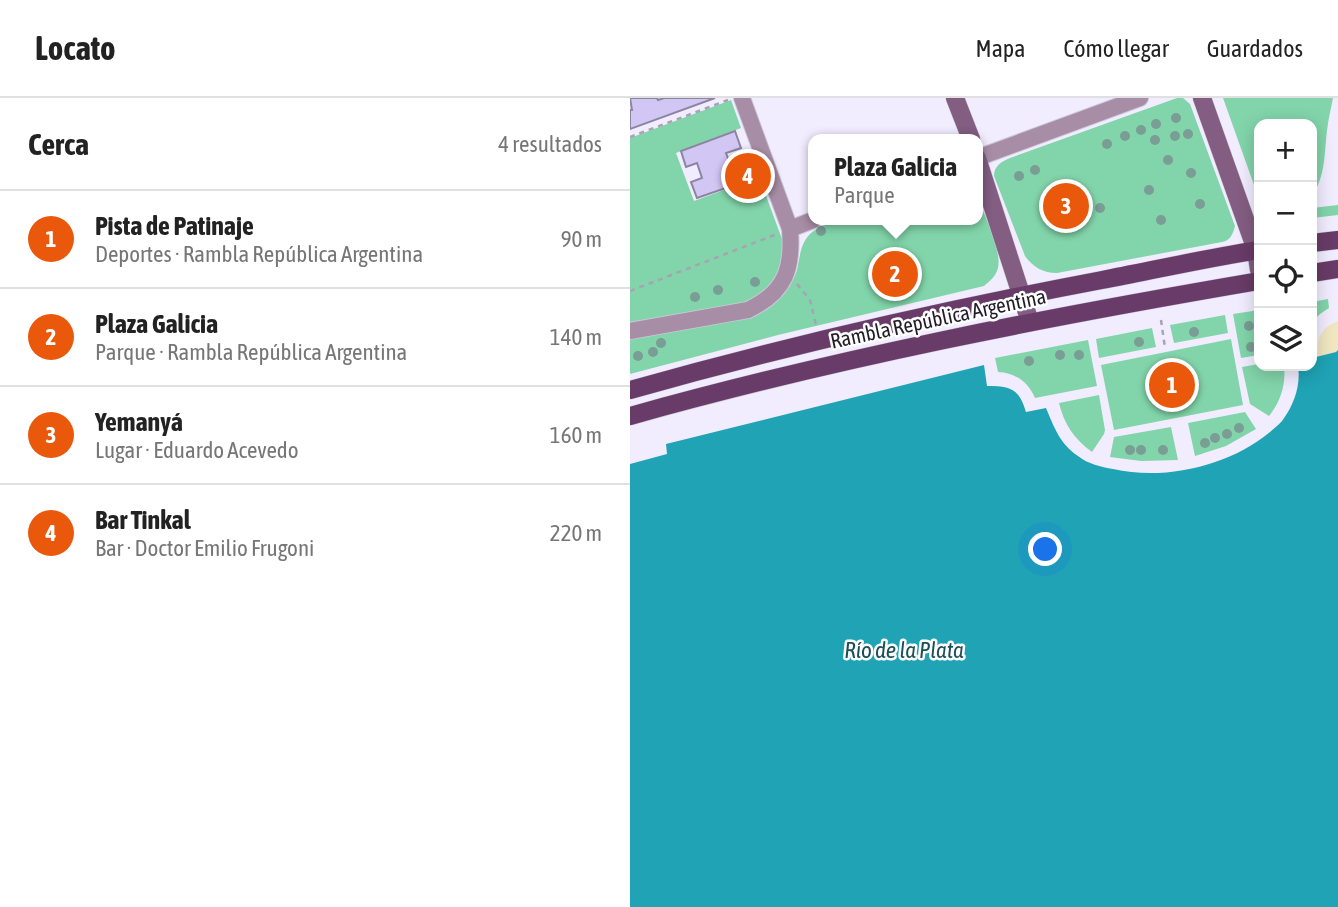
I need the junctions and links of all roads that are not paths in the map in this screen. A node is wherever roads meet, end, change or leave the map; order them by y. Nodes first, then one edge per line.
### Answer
1 (741, 98) edge
2 (956, 98) edge
3 (1140, 98) edge
4 (1202, 98) edge
5 (969, 134) edge
6 (983, 156) edge
7 (983, 176) edge
8 (808, 222) edge
9 (790, 229) junction
10 (1338, 240) edge
11 (1317, 242) edge
12 (1255, 245) edge
13 (1254, 251) edge
14 (1338, 269) edge
15 (1317, 272) edge
16 (1254, 282) edge
17 (1023, 295) junction
18 (1030, 322) junction
19 (630, 331) edge
20 (630, 390) edge
21 (630, 416) edge

1 - 9 street
2 - 5 street
3 - 6 street
4 - 12 street
7 - 17 street
8 - 9 street
9 - 19 street
10 - 11 main road
13 - 17 main road, Rambla República Argentina
14 - 15 main road
16 - 18 main road, Rambla República Argentina
17 - 18 street
17 - 20 main road, Rambla República Argentina
18 - 21 main road, Rambla República Argentina

